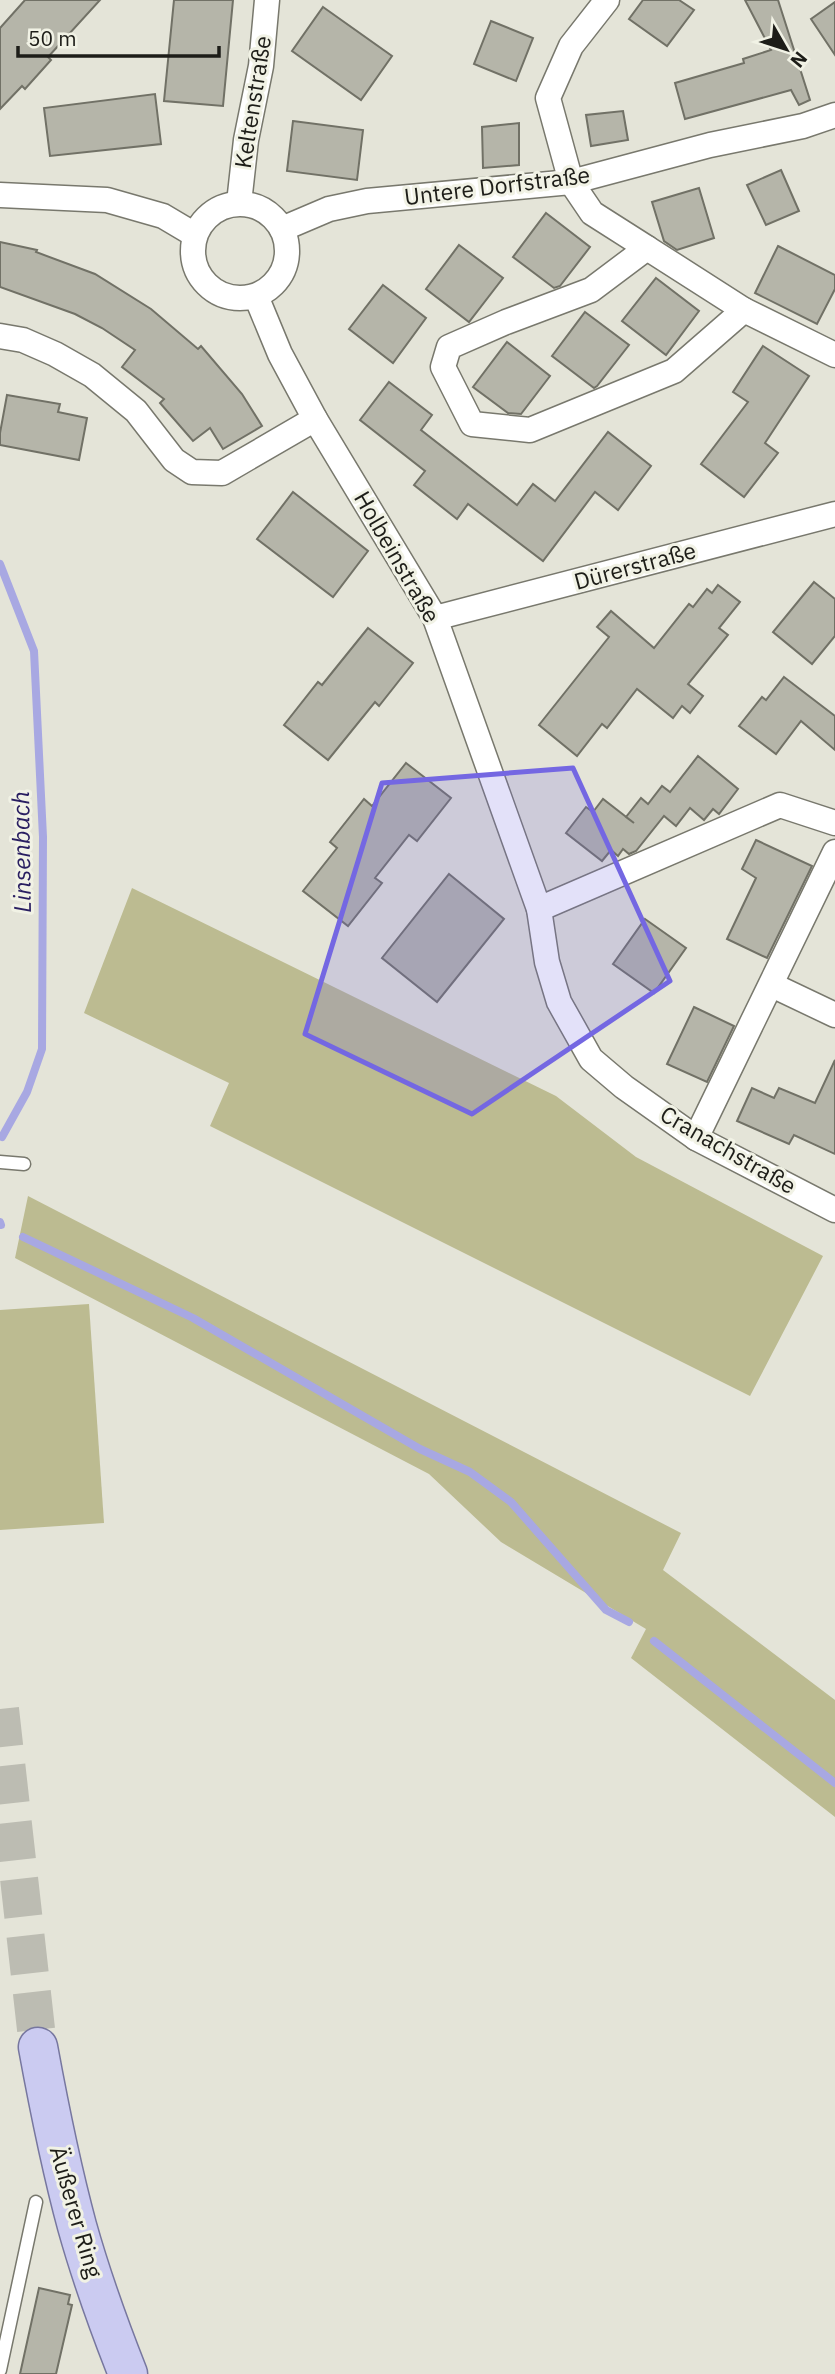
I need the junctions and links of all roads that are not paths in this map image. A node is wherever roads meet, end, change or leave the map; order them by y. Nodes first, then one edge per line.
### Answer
1 (267, 0) edge
2 (607, 0) edge
3 (835, 116) edge
4 (571, 182) junction
5 (0, 195) edge
6 (239, 203) junction
7 (282, 229) junction
8 (195, 235) junction
9 (647, 248) junction
10 (256, 296) junction
11 (744, 310) junction
12 (0, 336) edge
13 (835, 355) edge
14 (315, 419) junction
15 (835, 514) edge
16 (435, 618) junction
17 (835, 823) edge
18 (835, 852) edge
19 (539, 909) junction
20 (772, 985) junction
21 (835, 1015) edge
22 (591, 1059) joint
23 (696, 1138) junction
24 (0, 1162) edge
25 (24, 1164) dead end
26 (835, 1210) edge
27 (38, 2047) tunnel mouth
28 (36, 2202) dead end
29 (0, 2370) edge
30 (128, 2374) edge

1 - 6 street, Keltenstraße
2 - 4 street
3 - 4 street, Untere Dorfstraße
4 - 7 street, Untere Dorfstraße
4 - 9 street
5 - 8 street
6 - 7 street
6 - 8 street
7 - 10 street
8 - 10 street
9 - 11 street
9 - 11 street
10 - 14 street, Holbeinstraße
11 - 13 street
12 - 14 street
14 - 16 street, Holbeinstraße
15 - 16 street, Dürerstraße
16 - 19 street, Holbeinstraße
17 - 19 street
18 - 20 street
19 - 22 street, Holbeinstraße
20 - 21 street
20 - 23 street
22 - 23 street, Cranachstraße
23 - 26 street, Cranachstraße
24 - 25 lane
27 - 30 main road, Äußerer Ring
28 - 29 lane

